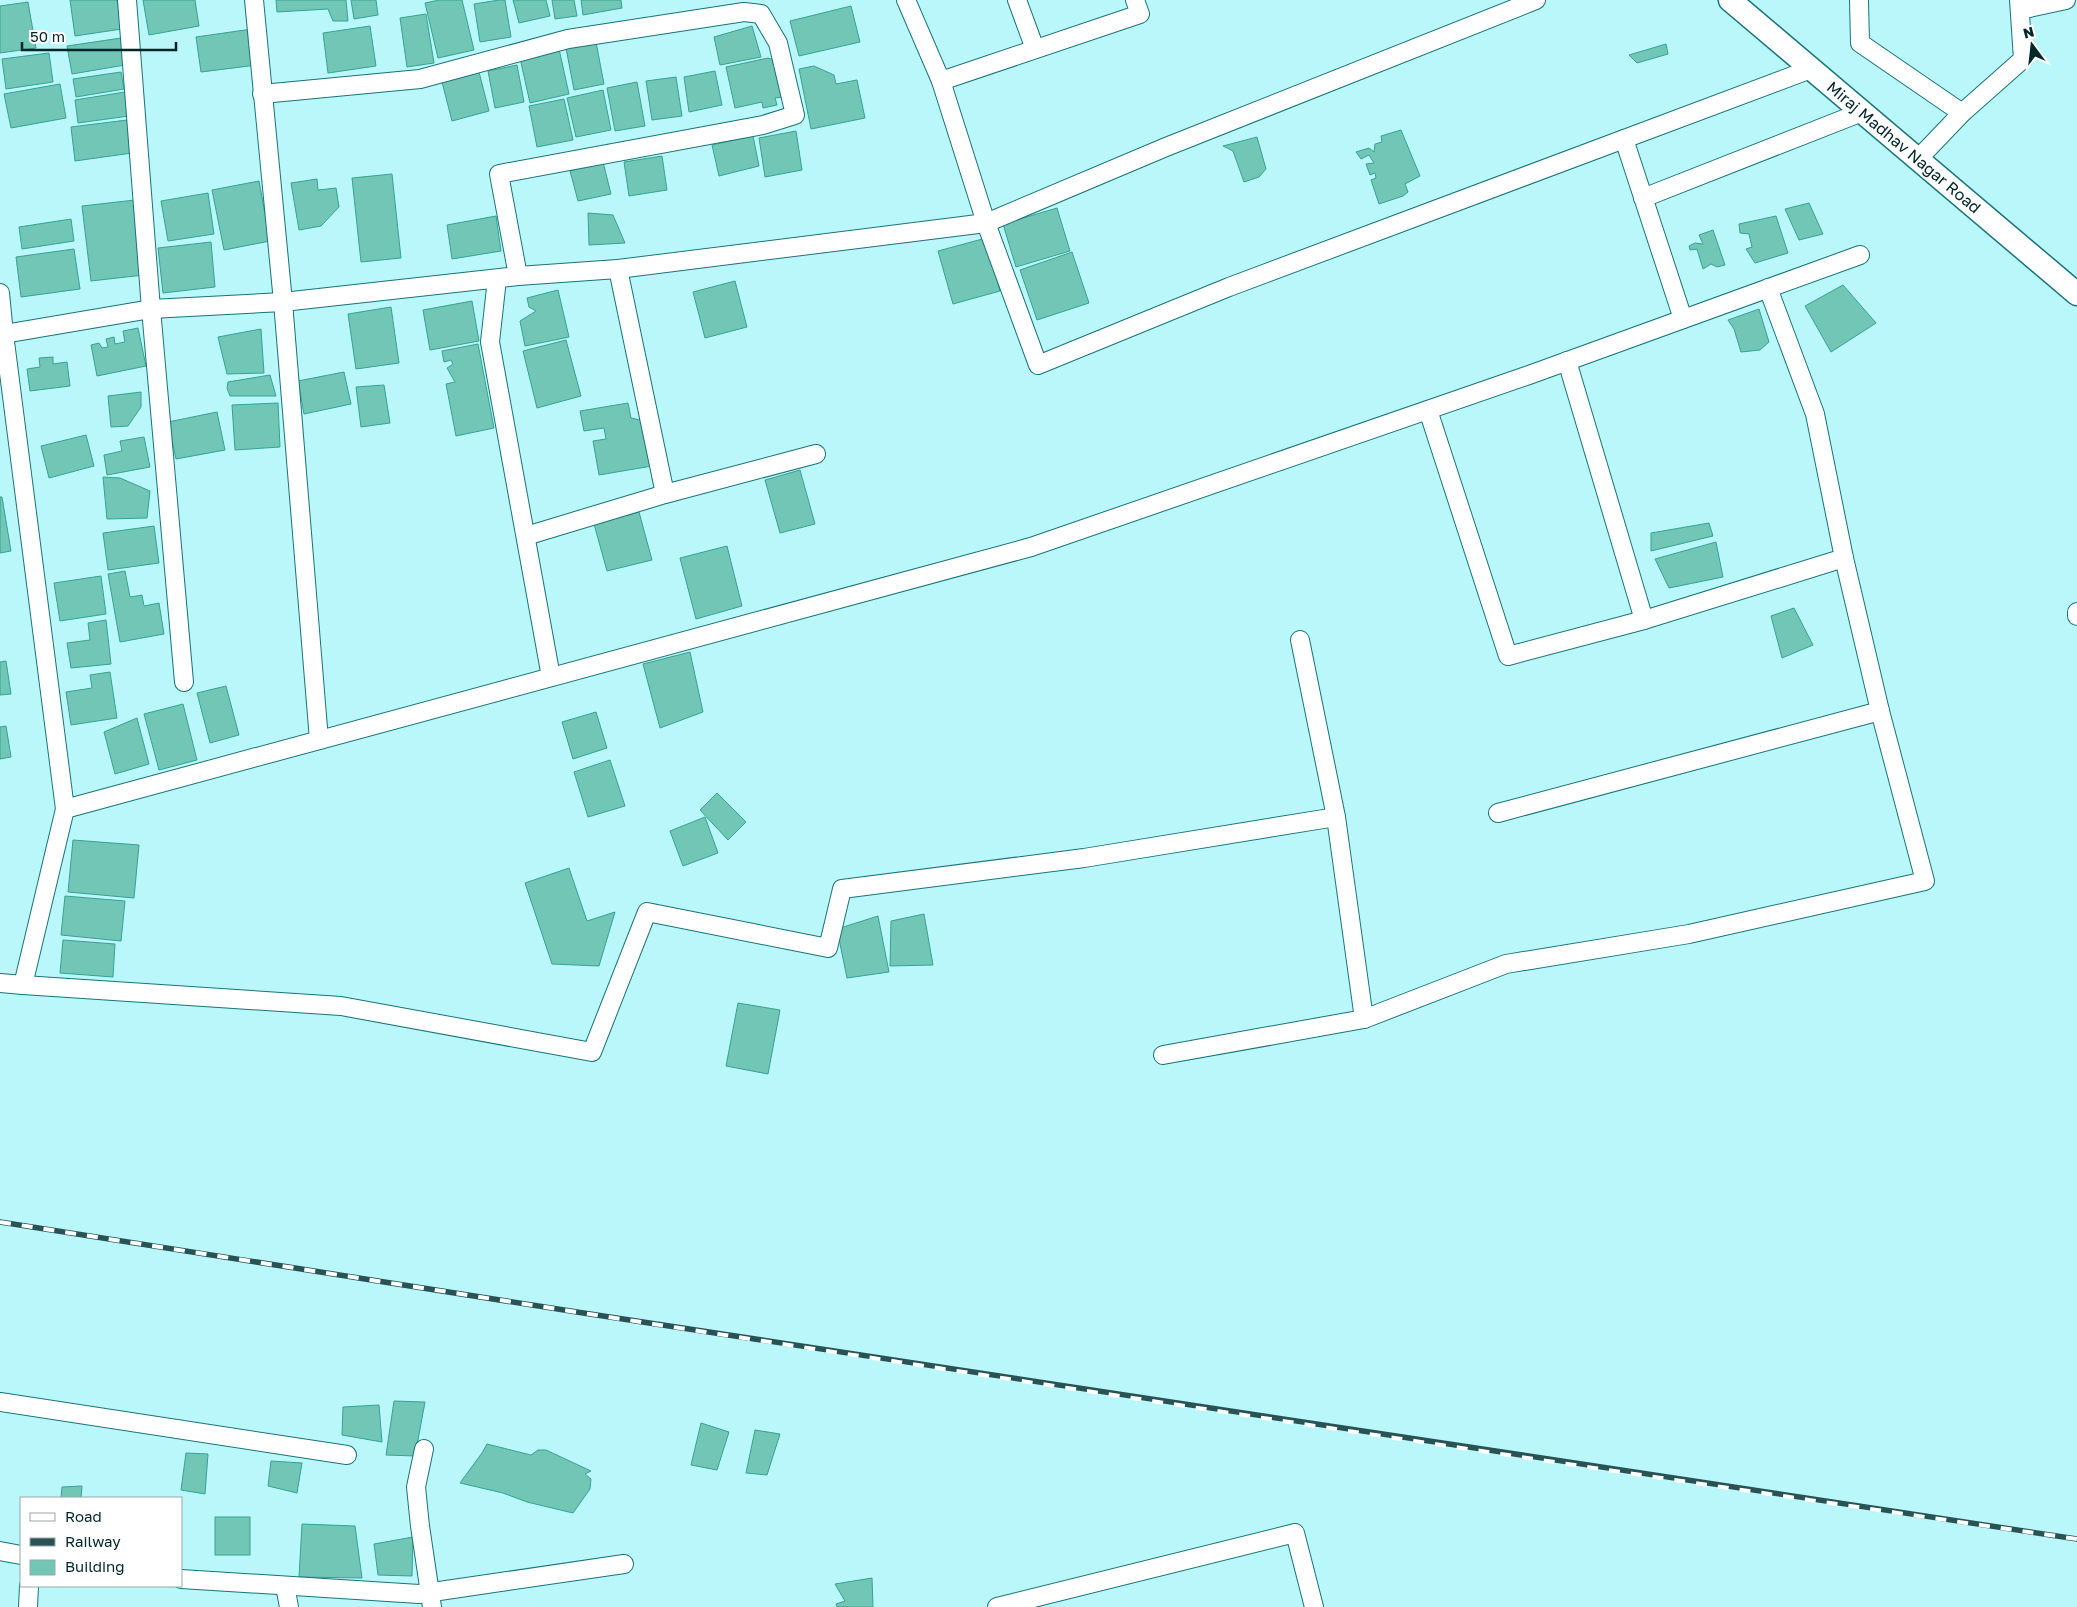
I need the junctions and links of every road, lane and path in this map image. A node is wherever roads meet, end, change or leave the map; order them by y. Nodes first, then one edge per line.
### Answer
1 (127, 0) edge
2 (254, 0) edge
3 (906, 0) edge
4 (1018, 0) edge
5 (1135, 0) edge
6 (1536, 0) edge
7 (1730, 0) edge
8 (1859, 0) edge
9 (2066, 0) edge
10 (2019, 5) edge
11 (1035, 49) junction
12 (1811, 68) junction
13 (941, 81) junction
14 (262, 94) junction
15 (1862, 112) junction
16 (1962, 113) junction
17 (1624, 139) junction
18 (1918, 159) junction
19 (1643, 198) junction
20 (986, 223) junction
21 (1860, 255) dead end
22 (618, 269) junction
23 (518, 276) junction
24 (498, 279) junction
25 (1768, 288) junction
26 (0, 293) edge
27 (2077, 294) edge
28 (283, 302) junction
29 (151, 309) junction
30 (1683, 319) junction
31 (2, 334) edge
32 (1567, 361) junction
33 (1428, 410) junction
34 (816, 454) dead end
35 (665, 494) junction
36 (526, 536) junction
37 (1844, 558) junction
38 (2077, 612) edge
39 (2077, 616) edge
40 (1644, 620) junction
41 (1300, 640) dead end
42 (551, 677) junction
43 (184, 682) dead end
44 (1880, 711) junction
45 (319, 740) junction
46 (64, 809) junction
47 (1498, 813) dead end
48 (1336, 817) junction
49 (0, 983) edge
50 (23, 985) junction
51 (1364, 1019) junction
52 (1163, 1055) dead end
53 (0, 1402) edge
54 (424, 1449) dead end
55 (348, 1455) dead end
56 (0, 1551) edge
57 (20, 1554) edge
58 (624, 1564) dead end
59 (182, 1579) edge
60 (286, 1586) junction
61 (29, 1587) edge
62 (431, 1600) edge
63 (1027, 1604) edge
64 (28, 1607) edge
65 (288, 1607) edge
66 (997, 1607) edge
67 (1314, 1607) edge

1 - 29 street
2 - 14 street
3 - 13 street
4 - 11 street
5 - 11 street
6 - 20 street
7 - 12 street, Miraj Madhav Nagar Road
8 - 16 street
9 - 10 street
10 - 16 street
11 - 13 street
12 - 15 street, Miraj Madhav Nagar Road
12 - 17 street
13 - 20 street
14 - 23 street
14 - 28 street
15 - 18 street, Miraj Madhav Nagar Road
15 - 19 street
16 - 18 street
17 - 19 street
17 - 20 street
18 - 27 street, Miraj Madhav Nagar Road
19 - 30 street
20 - 22 street
21 - 25 street
22 - 23 street
22 - 35 street
23 - 24 street
24 - 28 street
24 - 36 street
25 - 30 street
25 - 37 street
26 - 31 street
28 - 29 street
28 - 45 street
29 - 31 street
29 - 43 street
30 - 32 street
31 - 46 street
32 - 33 street
32 - 40 street
33 - 40 street
33 - 42 street
34 - 35 street
35 - 36 street
36 - 42 street
37 - 40 street
37 - 44 street
38 - 39 street
41 - 48 street
42 - 45 street
44 - 47 street
44 - 51 street
45 - 46 street
46 - 50 street
48 - 50 street
48 - 51 street
49 - 50 street
51 - 52 street
53 - 55 street
54 - 62 street
56 - 57 street
58 - 62 street
59 - 60 street
60 - 62 street
60 - 65 street
61 - 64 street
63 - 66 street
63 - 67 street

